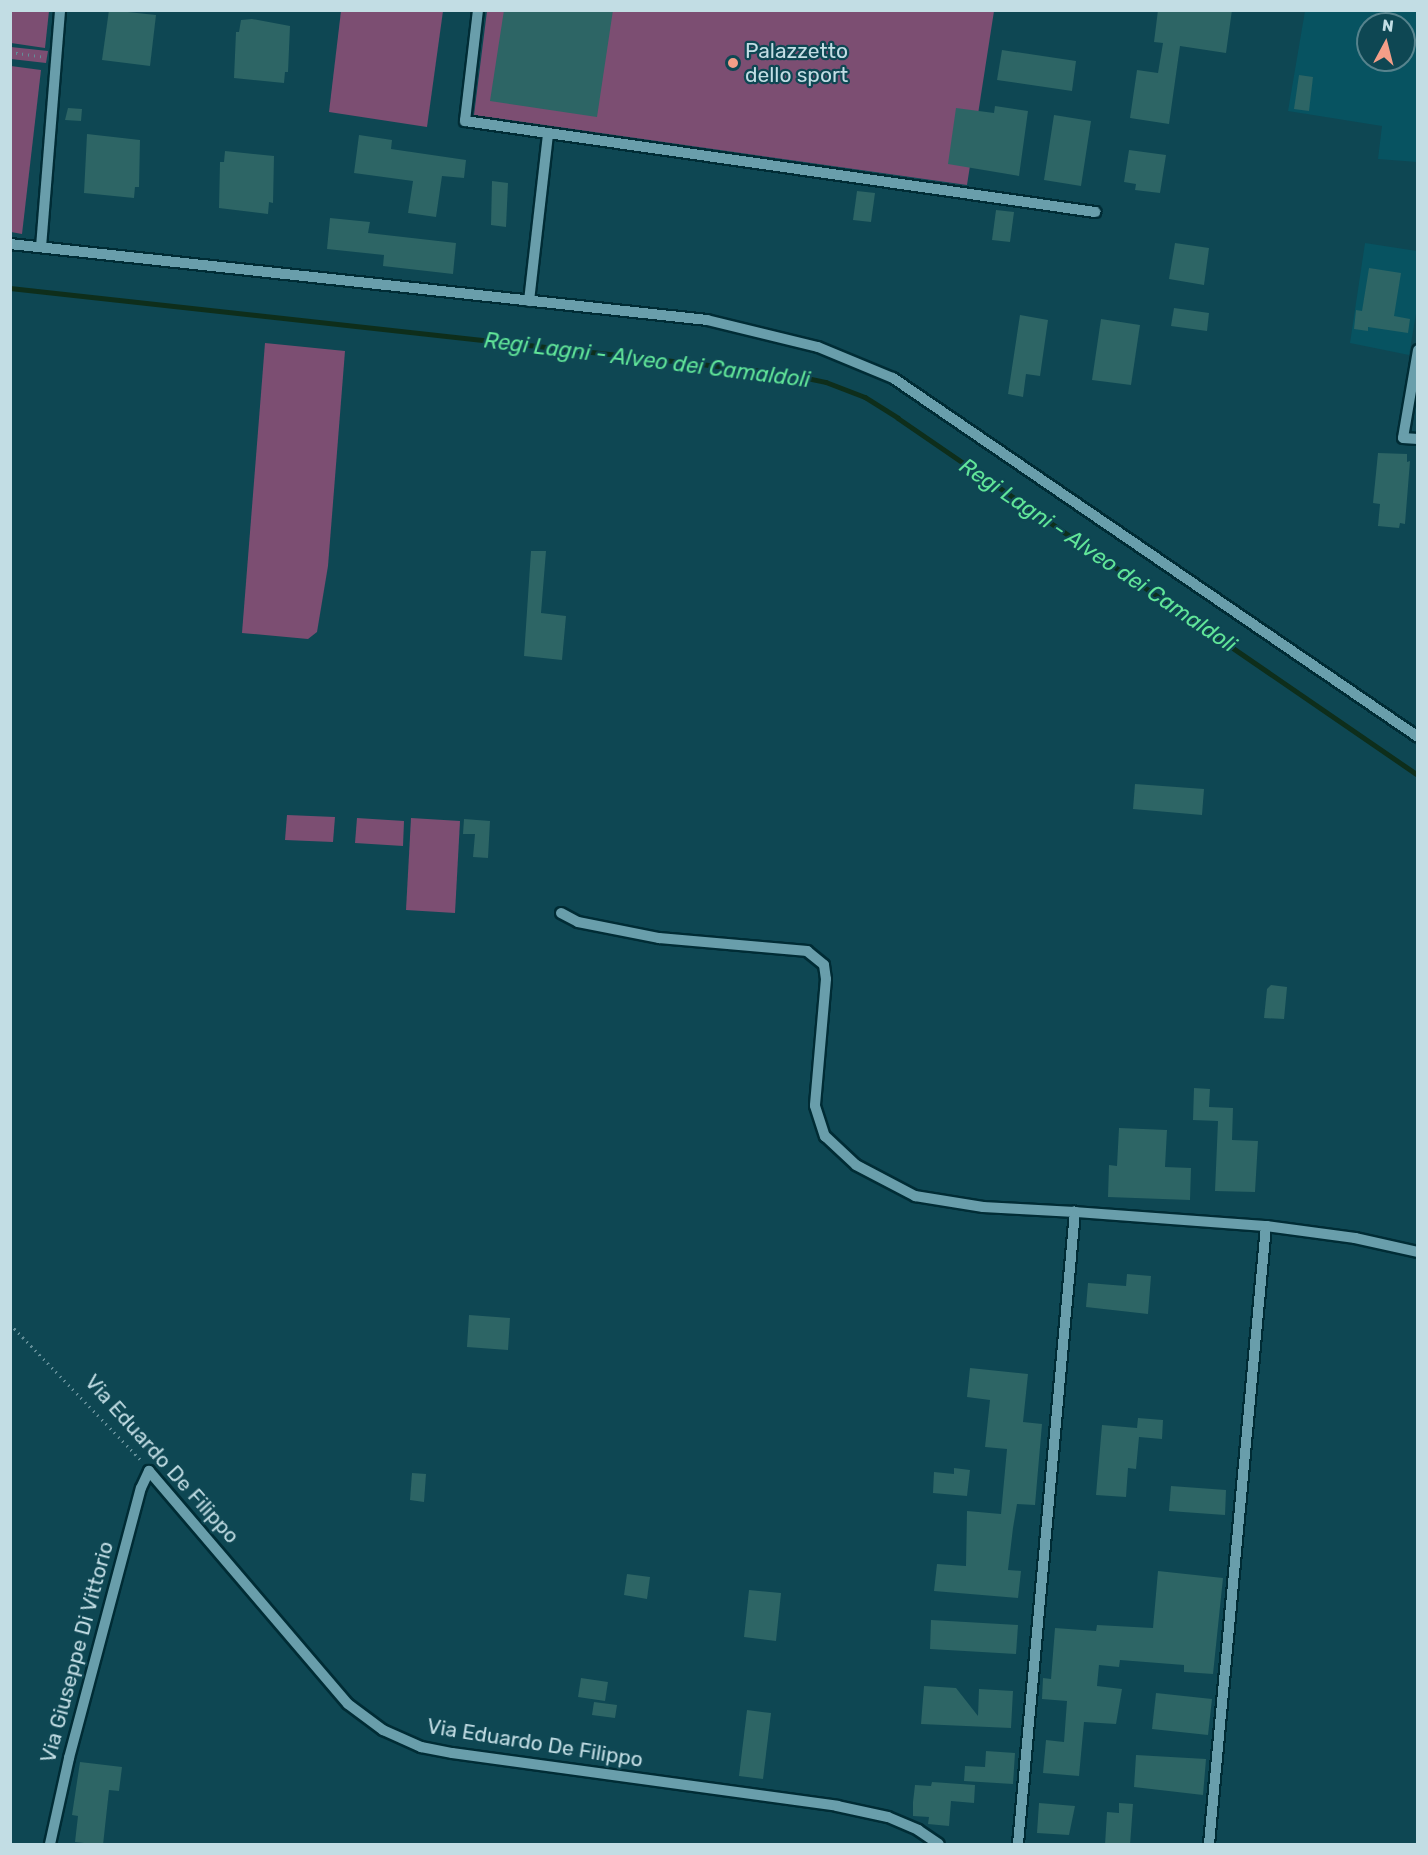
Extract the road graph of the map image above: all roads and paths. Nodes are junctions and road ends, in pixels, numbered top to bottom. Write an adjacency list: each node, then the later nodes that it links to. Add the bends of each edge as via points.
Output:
1 (60, 10): 4 (street)
2 (478, 10): 5 (street, via 465,121)
3 (10, 52): 4 (path)
4 (56, 58): 8 (street)
5 (548, 133): 6 (street); 9 (street)
6 (1095, 212)
7 (10, 244): 8 (street)
8 (41, 248): 9 (street)
9 (529, 301): 12 (street, via 707,320 818,347 893,378)
10 (1418, 350): 11 (street, via 1403,438)
11 (1418, 439)
12 (1418, 737)
13 (561, 914): 14 (street, via 578,922 659,938 807,951 824,965 826,979 815,1106 825,1136 856,1165 915,1196 983,1207)
14 (1075, 1212): 15 (street); 21 (street)
15 (1266, 1226): 16 (street, via 1355,1238); 22 (street)
16 (1418, 1252)
17 (10, 1324): 18 (path, Via Eduardo De Filippo, via 134,1450)
18 (149, 1471): 19 (street, Via Giuseppe Di Vittorio, via 135,1510 69,1758); 20 (street, Via Eduardo De Filippo, via 348,1704 383,1730 420,1747 452,1753 837,1806 888,1817 918,1830)
19 (50, 1845)
20 (939, 1845)
21 (1018, 1845)
22 (1209, 1845)

